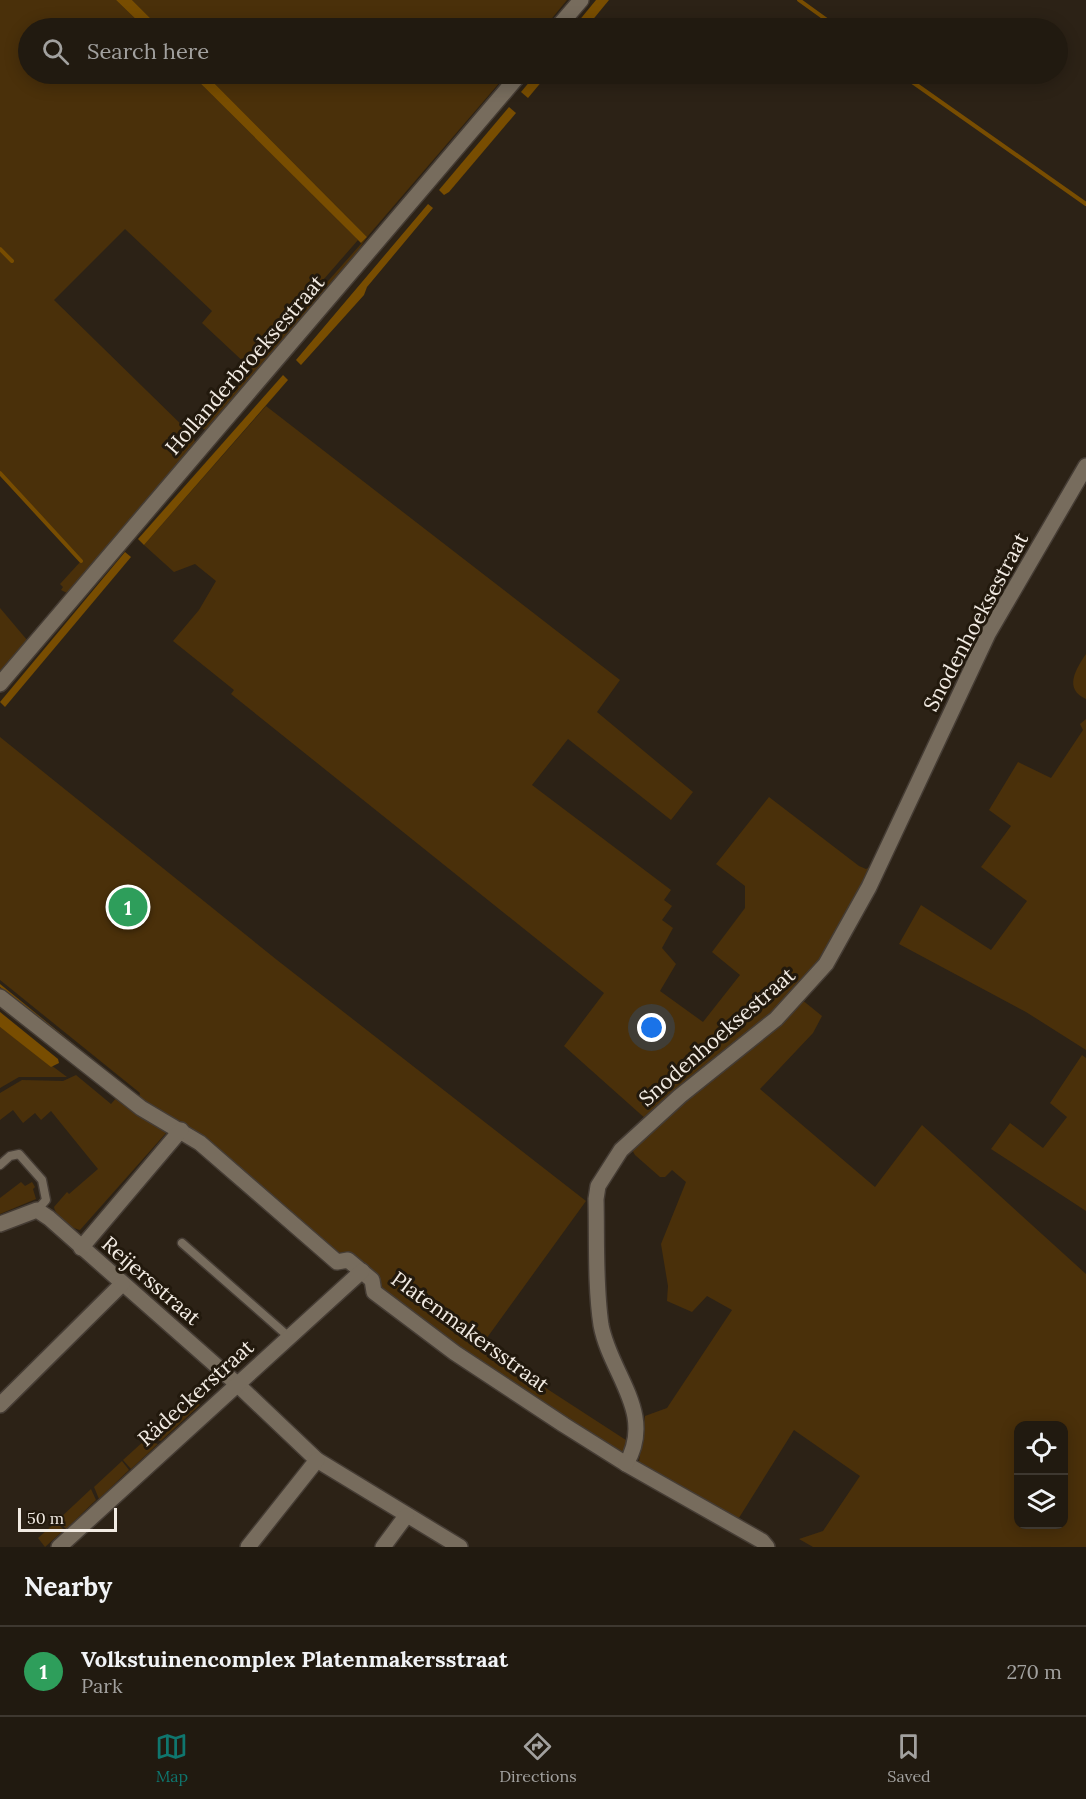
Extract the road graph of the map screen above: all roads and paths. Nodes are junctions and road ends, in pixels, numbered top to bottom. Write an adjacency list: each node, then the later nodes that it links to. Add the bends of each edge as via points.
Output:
1 (581, 0): 2 (street)
2 (566, 18)
3 (511, 84): 5 (street, Hollanderbroeksestraat)
4 (1086, 466): 19 (street, Snodenhoeksestraat, via 988,634 869,887 826,964 776,1019 680,1096 621,1150 598,1186 601,1323 608,1352 638,1428)
5 (0, 684)
6 (0, 997): 7 (street, Platenmakersstraat, via 141,1108)
7 (181, 1130): 12 (street); 13 (street, Platenmakersstraat, via 207,1148 337,1262 348,1260)
8 (0, 1165): 9 (lane, via 19,1154 42,1180 46,1200)
9 (37, 1210): 10 (street); 12 (street, Reijersstraat)
10 (0, 1224)
11 (182, 1243): 15 (lane)
12 (81, 1248): 14 (street, Reijersstraat)
13 (362, 1271): 15 (street, Rädeckerstraat); 19 (street, Platenmakersstraat, via 372,1280 374,1292 455,1353)
14 (122, 1284): 16 (street, Reijersstraat); 17 (street)
15 (289, 1337): 16 (street, Rädeckerstraat)
16 (237, 1384): 18 (street, Reijersstraat); 21 (street, Rädeckerstraat)
17 (0, 1405)
18 (317, 1460): 20 (street, Reijersstraat); 22 (street)
19 (626, 1464): 25 (street, Platenmakersstraat)
20 (406, 1516): 23 (street); 24 (street, Reijersstraat)
21 (59, 1547)
22 (248, 1547)
23 (383, 1547)
24 (460, 1547)
25 (767, 1547)

